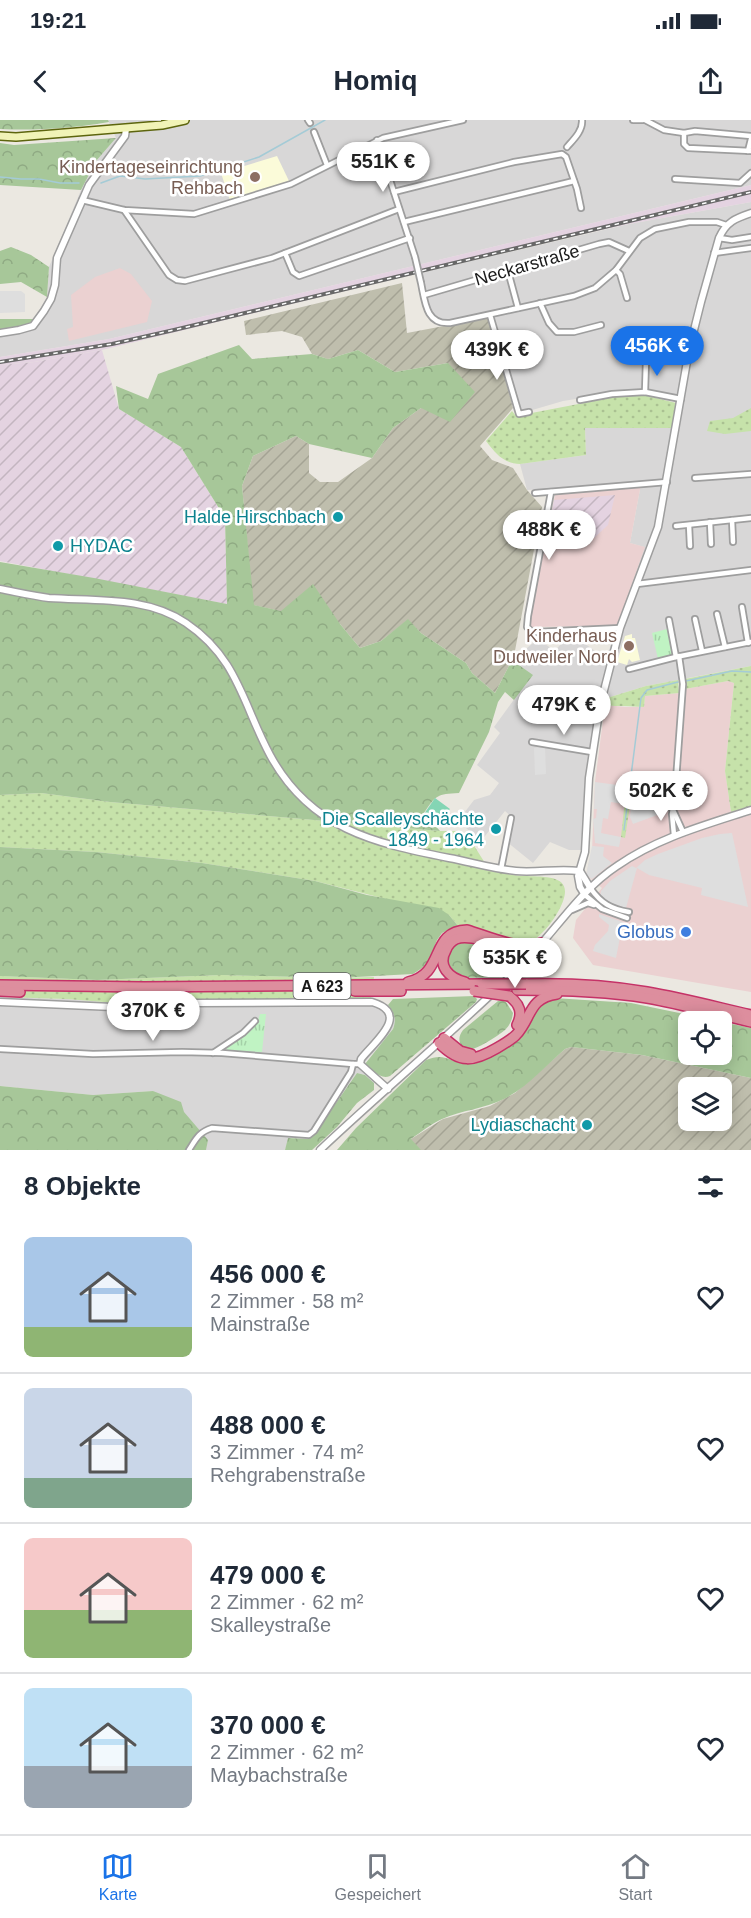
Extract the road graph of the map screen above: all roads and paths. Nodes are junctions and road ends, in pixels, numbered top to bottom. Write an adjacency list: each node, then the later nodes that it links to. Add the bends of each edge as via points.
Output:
1 (185, 120): 6 (main road)
2 (463, 120): 11 (street)
3 (582, 120): 12 (street)
4 (633, 120): 5 (street)
5 (644, 120): 8 (street, via 664,130)
6 (126, 129): 9 (main road); 19 (street)
7 (314, 132): 14 (street)
8 (684, 133): 10 (street); 13 (street, via 688,148)
9 (0, 136)
10 (751, 137): 13 (street)
11 (377, 140): 14 (street); 18 (street)
12 (567, 147)
13 (749, 151)
14 (327, 165): 22 (street, via 279,188 194,214)
15 (751, 173): 16 (street, via 740,183)
16 (675, 179)
17 (574, 181): 18 (street, via 564,154 514,162); 20 (street); 24 (street)
18 (394, 192): 21 (street)
19 (82, 200): 22 (street); 41 (street, via 57,258 55,285 44,311 33,326)
20 (581, 208)
21 (399, 209): 24 (street); 31 (street)
22 (124, 210): 31 (street, via 169,275 177,280)
23 (751, 213): 25 (street)
24 (404, 222): 27 (street)
25 (726, 225): 28 (street); 30 (street, via 689,222 664,226 647,233)
26 (751, 237): 28 (street)
27 (410, 238): 31 (street, via 299,276 293,272); 35 (street, bridge)
28 (719, 238): 32 (street)
29 (751, 248): 32 (street)
30 (629, 251): 33 (street); 34 (street, Neckarstraße, via 609,242)
31 (285, 253)
32 (714, 253): 44 (street, via 694,327)
33 (616, 270): 36 (street, via 621,274); 37 (street, via 595,288)
34 (508, 271): 35 (street, Neckarstraße); 38 (street)
35 (424, 295): 39 (street, via 431,316 439,323)
36 (627, 298)
37 (540, 303): 38 (street); 40 (street, via 557,332)
38 (518, 308): 39 (street)
39 (490, 315): 46 (street, via 519,414)
40 (601, 325)
41 (0, 333)
42 (646, 360): 43 (street)
43 (645, 392): 44 (street); 45 (street)
44 (681, 399): 49 (street)
45 (580, 400)
46 (529, 412)
47 (751, 474): 48 (street)
48 (695, 478)
49 (667, 482): 50 (street); 61 (street, via 658,527)
50 (551, 492): 51 (street); 67 (street, via 527,627 531,632)
51 (535, 493)
52 (751, 518): 53 (street)
53 (732, 520): 54 (street); 57 (street)
54 (710, 522): 55 (street); 58 (street)
55 (689, 525): 56 (street); 59 (street)
56 (676, 526)
57 (734, 542)
58 (711, 544)
59 (690, 546)
60 (751, 570): 61 (street)
61 (637, 584): 67 (street)
62 (0, 589): 80 (street, via 47,597 125,602 177,618 220,654 237,679 270,756 325,817 372,840)
63 (741, 607): 68 (street)
64 (717, 614): 69 (street)
65 (695, 618): 70 (street)
66 (669, 620): 71 (street)
67 (620, 628): 74 (street)
68 (749, 642): 69 (street)
69 (725, 647): 70 (street)
70 (702, 651): 71 (street)
71 (678, 657): 72 (street); 75 (street, via 682,684)
72 (629, 669)
73 (532, 742): 74 (street)
74 (592, 752): 81 (street, via 585,852)
75 (673, 810): 78 (street); 79 (street)
76 (751, 810): 78 (street)
77 (511, 818): 80 (street)
78 (683, 832): 79 (street)
79 (674, 835): 82 (street, via 617,866)
80 (501, 869): 81 (street)
81 (579, 871): 82 (street); 83 (street, via 578,881)
82 (591, 889): 83 (street); 86 (street, via 608,907)
83 (585, 895): 84 (street); 85 (street)
84 (596, 906): 85 (street, via 588,903); 87 (street)
85 (572, 910): 88 (street)
86 (629, 912)
87 (627, 918)
88 (542, 943): 89 (highway); 90 (street)
89 (521, 946): 90 (highway); 92 (highway, A 623, via 460,930 445,939 426,974 412,981)
90 (527, 960): 93 (highway, via 482,940 454,940 443,957 445,970); 100 (street)
91 (0, 985): 92 (highway, A 623)
92 (383, 985): 93 (highway, A 623)
93 (474, 989): 94 (highway, A 623, via 144,994); 95 (highway, A 623, bridge); 97 (highway, A 623, bridge, via 576,984 649,992); 100 (highway, bridge, via 509,996 519,1006 516,1027 481,1052 470,1054)
94 (0, 991)
95 (585, 991): 99 (highway, A 623, via 648,998); 100 (highway, via 544,998 531,1009 516,1036 478,1058 462,1059 448,1052)
96 (0, 1002): 103 (street, via 135,1008 195,1003 372,1002 385,1009 390,1022)
97 (751, 1015)
98 (255, 1021): 102 (street, via 243,1034)
99 (751, 1022)
100 (442, 1041): 104 (street)
101 (0, 1049): 102 (street, via 93,1054)
102 (213, 1053): 103 (street)
103 (357, 1064): 104 (street); 105 (street, via 309,1135 212,1128 198,1134)
104 (388, 1089): 106 (street)
105 (189, 1150)
106 (320, 1150)

